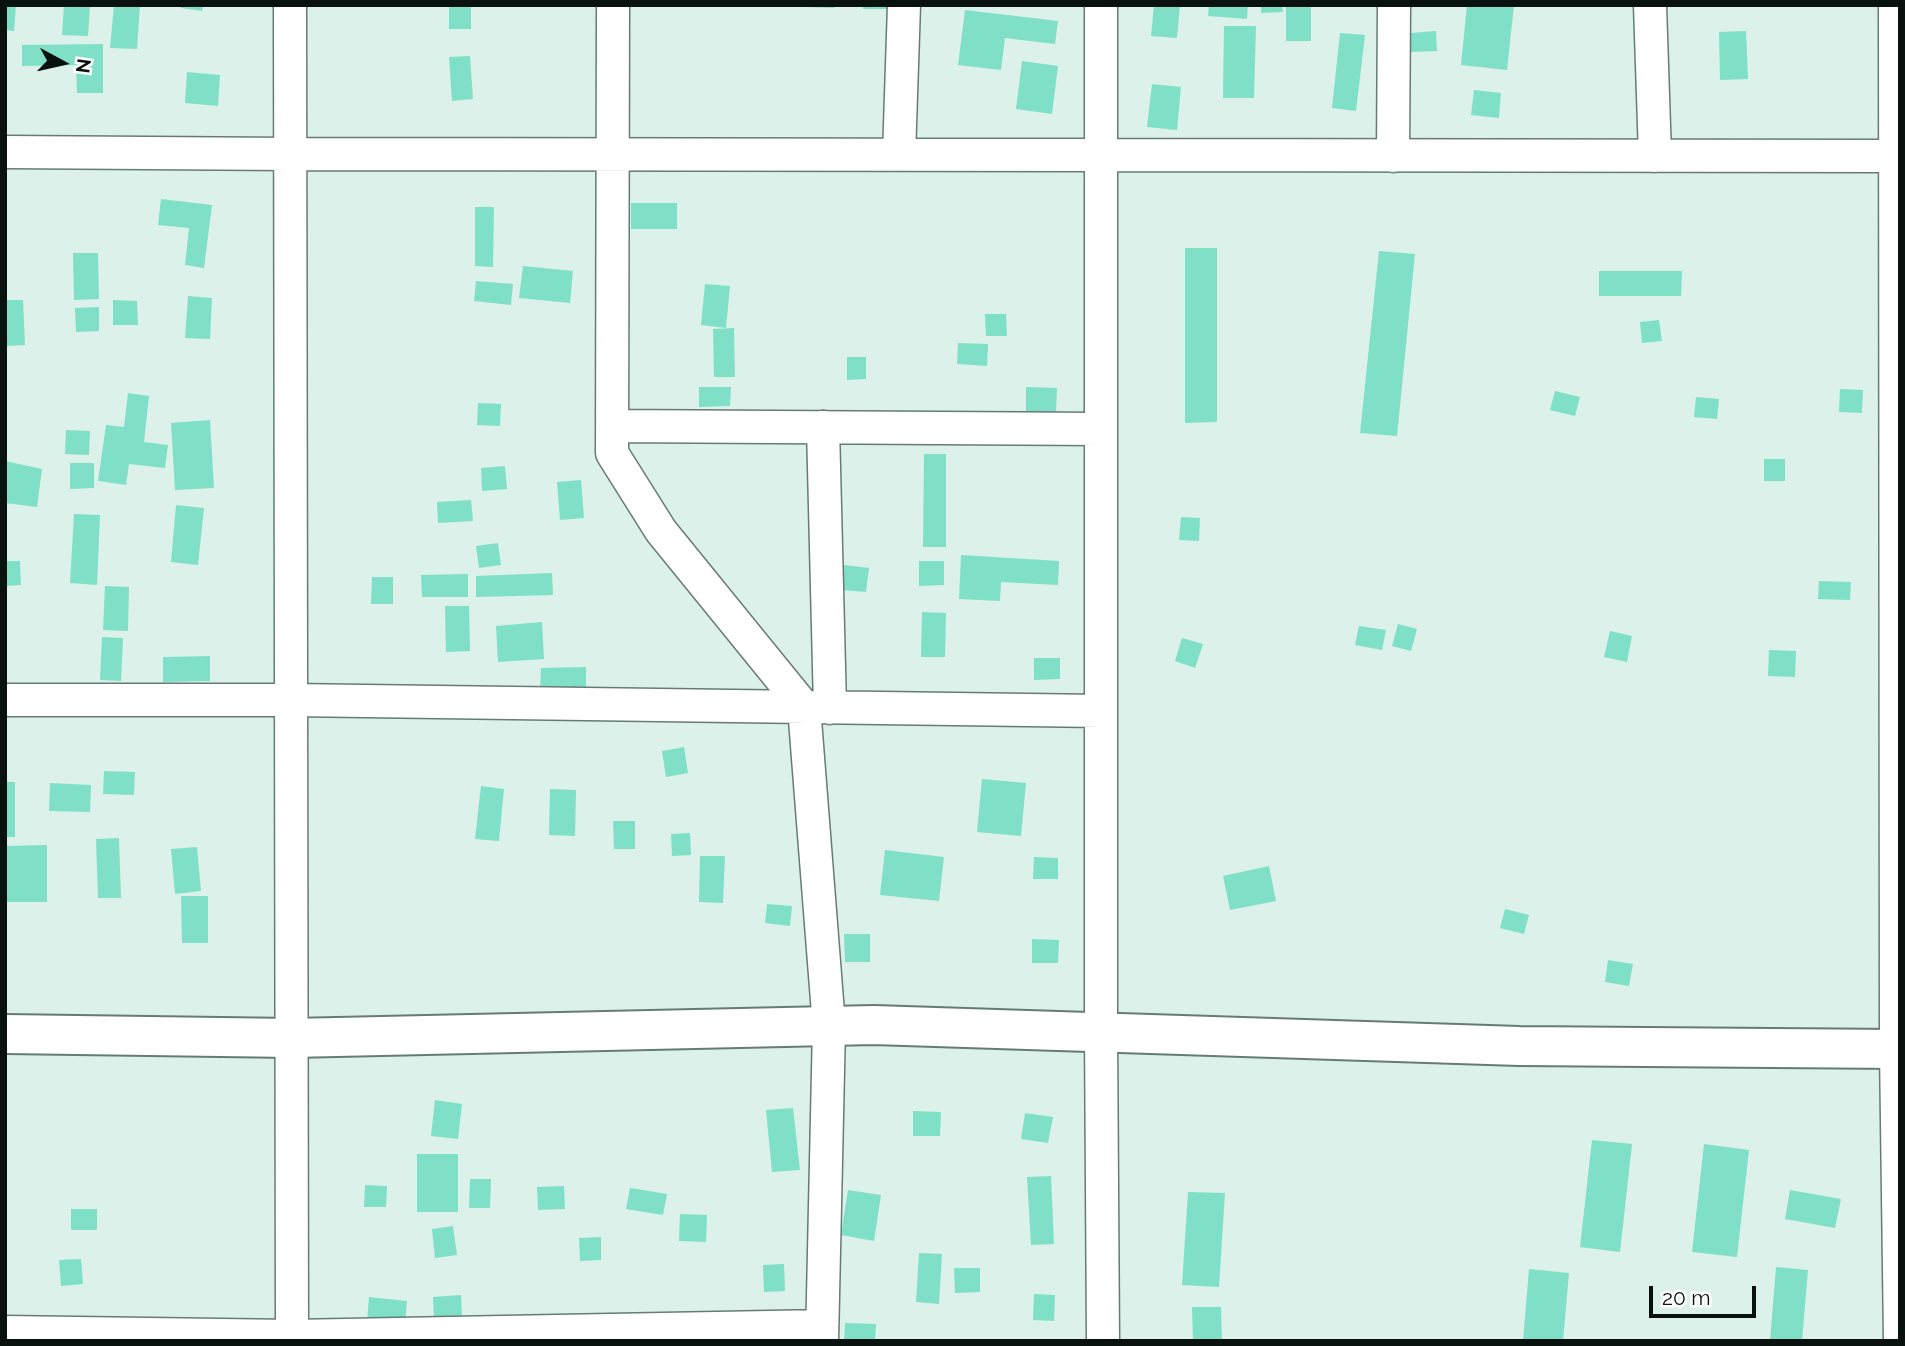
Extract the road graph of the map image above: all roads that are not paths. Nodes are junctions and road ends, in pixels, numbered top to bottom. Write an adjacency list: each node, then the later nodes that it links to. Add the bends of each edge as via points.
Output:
1 (290, 5): 9 (street)
2 (613, 5): 10 (street)
3 (904, 5): 11 (street)
4 (1101, 5): 12 (street)
5 (1394, 5): 13 (street)
6 (1650, 5): 14 (street)
7 (1895, 5): 15 (street)
8 (5, 152): 9 (street)
9 (290, 154): 10 (street); 21 (street)
10 (613, 155): 11 (street); 16 (street)
11 (900, 155): 12 (street)
12 (1101, 155): 13 (street); 18 (street)
13 (1393, 156): 14 (street)
14 (1655, 156): 15 (street)
15 (1897, 156): 19 (street)
16 (612, 426): 17 (street); 22 (street, via 612,453 661,531)
17 (823, 427): 18 (street); 22 (street)
18 (1101, 429): 23 (street)
19 (1897, 437): 28 (street)
20 (5, 699): 21 (street)
21 (291, 700): 22 (street); 27 (street)
22 (817, 707): 23 (street); 24 (street)
23 (1101, 711): 25 (street)
24 (829, 1026): 25 (street); 27 (street); 30 (street)
25 (1101, 1032): 28 (street, via 1519,1046); 33 (street)
26 (5, 1034): 27 (street)
27 (292, 1038): 32 (street)
28 (1898, 1049): 34 (street)
29 (5, 1332): 32 (street)
30 (822, 1334): 31 (street)
31 (609, 1335): 32 (street)
32 (292, 1338)
33 (1104, 1341)
34 (1900, 1341)

